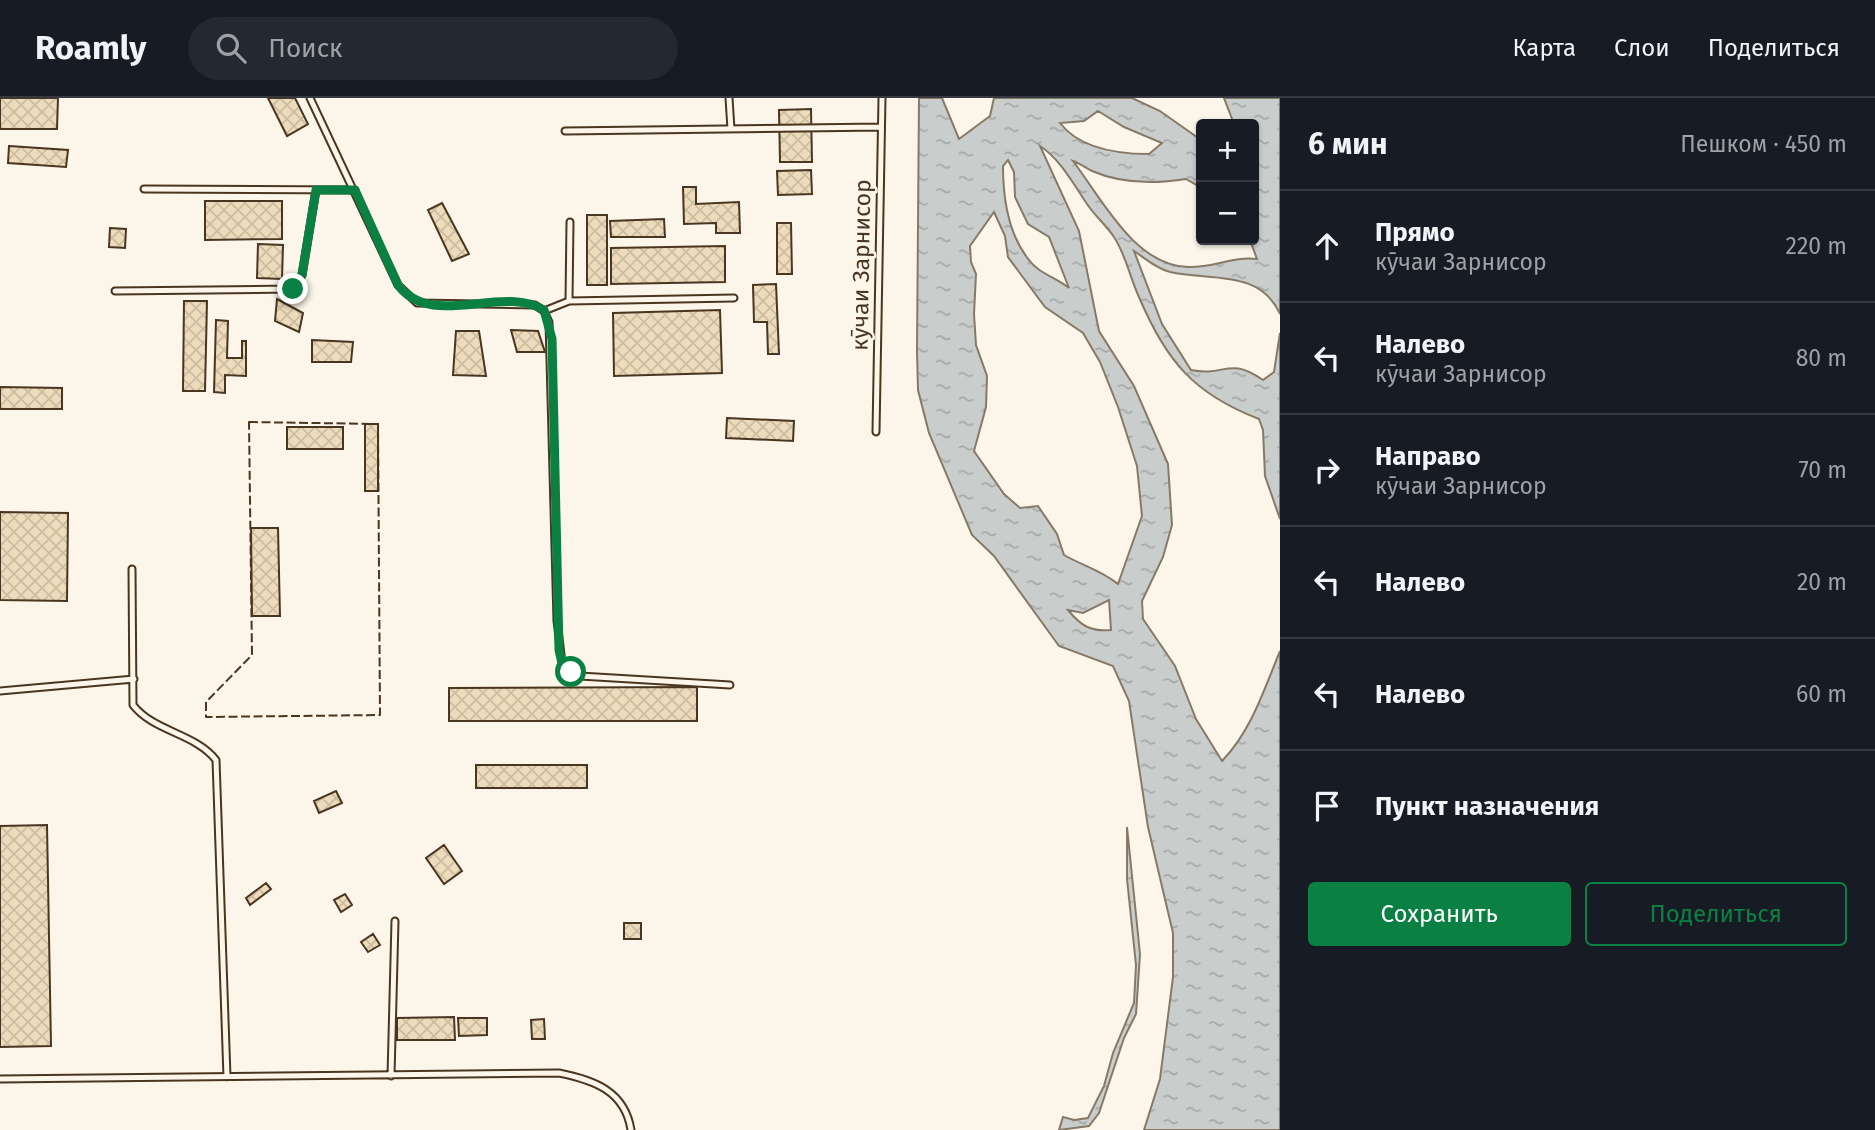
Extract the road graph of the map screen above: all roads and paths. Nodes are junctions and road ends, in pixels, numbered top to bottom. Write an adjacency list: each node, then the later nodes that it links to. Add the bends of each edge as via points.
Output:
1 (310, 98): 9 (lane)
2 (729, 98): 5 (lane)
3 (882, 98): 4 (lane, кӯчаи Зарнисор)
4 (881, 127): 5 (lane); 15 (lane, кӯчаи Зарнисор)
5 (730, 129): 6 (lane)
6 (565, 131)
7 (144, 189): 8 (lane)
8 (316, 190): 9 (lane); 11 (lane, via 302,275 293,289)
9 (355, 190): 14 (lane, via 407,297 428,304 522,303)
10 (570, 222): 13 (lane)
11 (115, 291)
12 (734, 298): 13 (lane)
13 (569, 301): 14 (lane)
14 (544, 310): 18 (lane, via 552,339 557,621 562,663 580,677)
15 (876, 432)
16 (132, 569): 17 (lane)
17 (134, 679): 19 (lane); 22 (lane, via 133,705 141,715 205,747 216,761)
18 (730, 685)
19 (0, 691)
20 (394, 921): 21 (lane)
21 (391, 1076): 22 (lane); 24 (lane, via 516,1072 586,1078 619,1099)
22 (227, 1077): 23 (lane)
23 (0, 1079)
24 (631, 1130)

